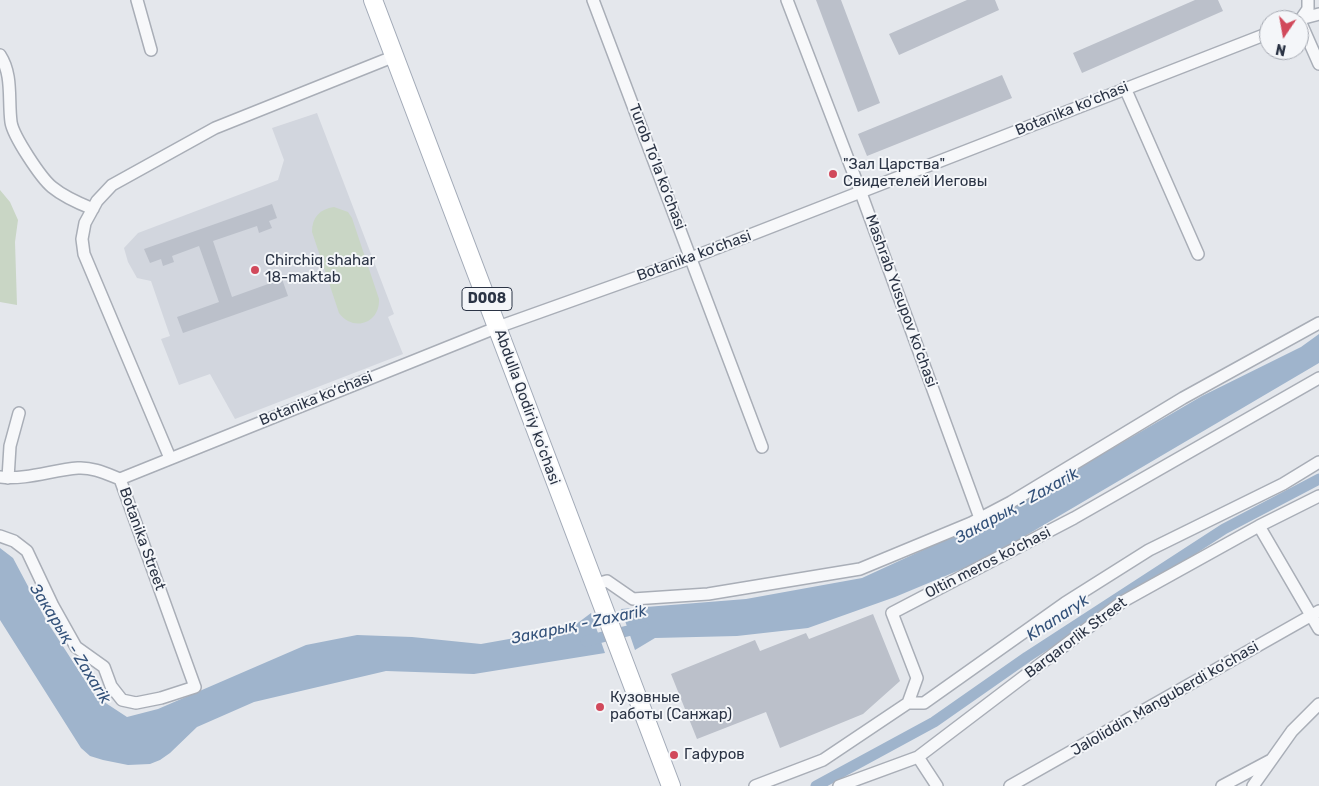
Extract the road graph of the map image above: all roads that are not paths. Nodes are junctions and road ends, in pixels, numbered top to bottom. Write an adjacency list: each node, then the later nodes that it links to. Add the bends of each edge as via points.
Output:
1 (137, 0): 7 (street)
2 (373, 0): 9 (main road, Abdulla Qodiriy ko‘chasi / D008)
3 (594, 0): 15 (street, Turob To‘la ko‘chasi)
4 (787, 0): 12 (street, Mashrab Yusupov ko‘chasi)
5 (1259, 37): 11 (street, Botanika ko‘chasi)
6 (1309, 40): 10 (street)
7 (151, 50)
8 (0, 55): 13 (street, via 7,69 12,123 18,141 50,186 67,198)
9 (395, 56): 13 (street, via 215,128 112,185); 17 (main road, Abdulla Qodiriy ko‘chasi / D008)
10 (1319, 64)
11 (1125, 88): 12 (street, Botanika ko‘chasi); 14 (street)
12 (861, 193): 15 (street, Botanika ko‘chasi); 26 (street, Mashrab Yusupov ko‘chasi)
13 (93, 208): 21 (street, via 84,230 84,254)
14 (1198, 254)
15 (691, 258): 17 (street, Botanika ko‘chasi); 20 (street, Turob To‘la ko‘chasi)
16 (1319, 323): 26 (street, via 1183,398)
17 (498, 327): 21 (street, Botanika ko‘chasi); 29 (main road, Abdulla Qodiriy ko‘chasi / D008)
18 (1319, 378): 32 (street, Oltin meros ko‘chasi, via 1074,518 892,612 917,678)
19 (19, 413): 23 (street)
20 (762, 447)
21 (170, 458): 24 (street, Botanika ko‘chasi)
22 (1319, 462): 32 (street, via 1283,484 1149,550 1065,603 924,703)
23 (4, 477): 24 (street, Botanika Street, via 79,468 100,471)
24 (120, 479): 28 (street, Botanika Street, via 196,687 161,698 136,702 122,700 111,686 104,667 76,647 27,551 14,540)
25 (1319, 496): 27 (street, Barqarorlik Street)
26 (980, 518): 29 (street, via 860,569 708,594 633,599 606,581)
27 (1259, 526): 30 (street); 34 (street, Barqarorlik Street, via 1122,602)
28 (0, 536)
29 (596, 592): 36 (main road, Abdulla Qodiriy ko‘chasi / D008)
30 (1314, 614): 31 (street); 40 (street, Jaloliddin Manguberdi ko‘chasi)
31 (1319, 629)
32 (908, 703): 37 (street, via 822,760)
33 (1319, 704): 35 (street, via 1292,731)
34 (918, 757): 38 (street, Barqarorlik Street); 39 (street)
35 (1273, 759): 41 (street); 42 (street)
36 (671, 786)
37 (755, 786)
38 (839, 786)
39 (938, 786)
40 (1010, 786)
41 (1222, 786)
42 (1253, 786)

